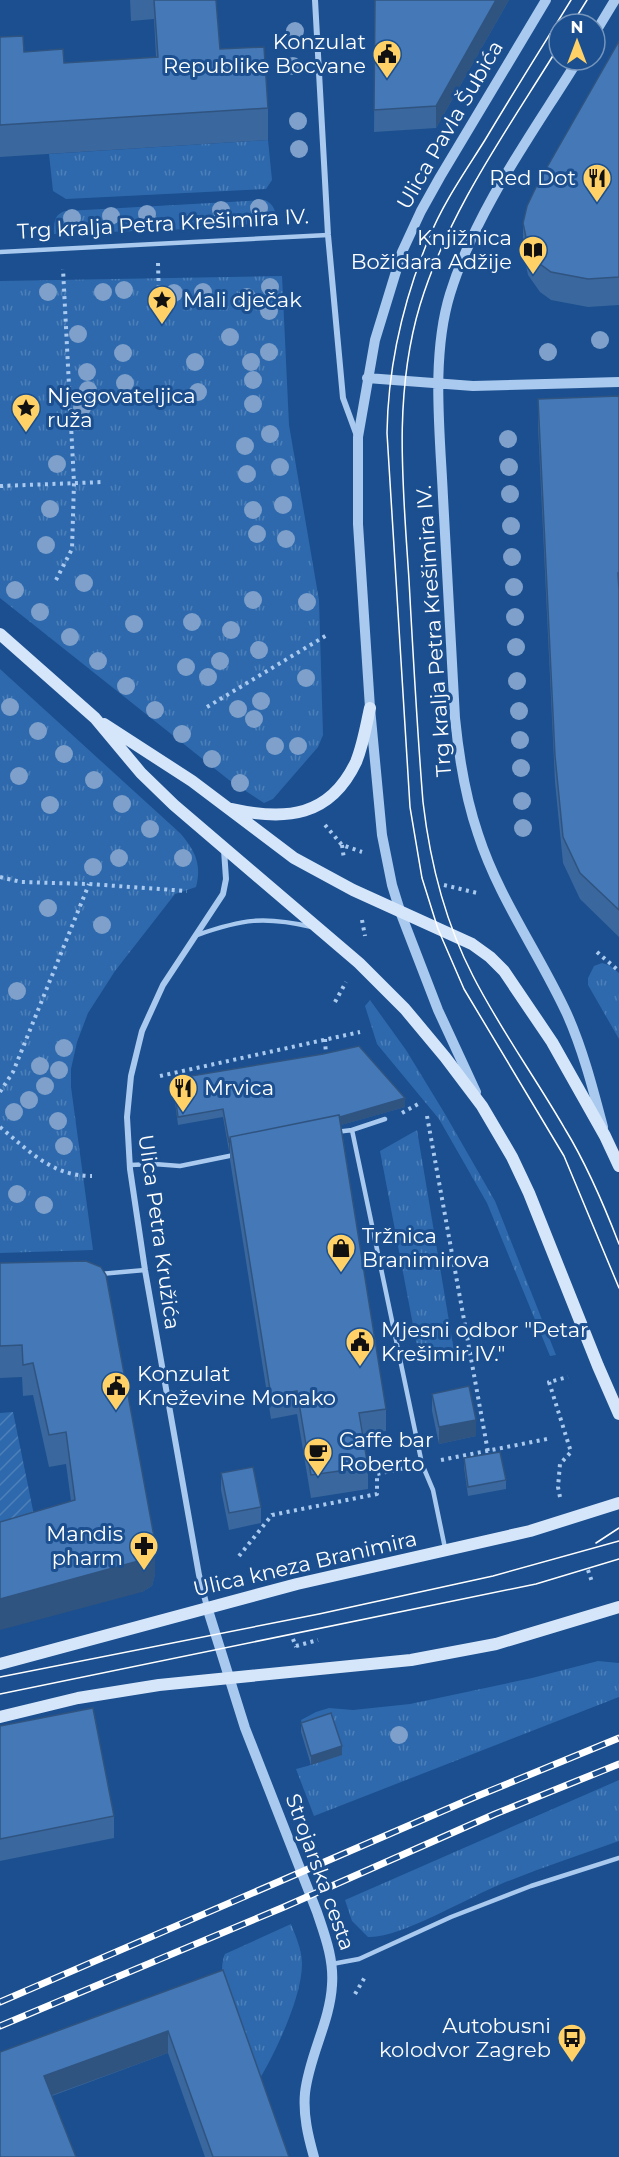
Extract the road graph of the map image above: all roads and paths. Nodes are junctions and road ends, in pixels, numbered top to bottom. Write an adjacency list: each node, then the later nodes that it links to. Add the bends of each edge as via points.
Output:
1 (315, 0): 6 (street)
2 (546, 0): 11 (street, Ulica Pavla Šubića, via 411,231 382,314)
3 (615, 0): 4 (street)
4 (607, 13)
5 (571, 72): 13 (street, via 465,251 450,296)
6 (328, 235): 7 (lane, Trg kralja Petra Krešimira IV.); 14 (street, via 343,398)
7 (0, 252)
8 (158, 263): 10 (path)
9 (63, 269): 16 (path)
10 (159, 300)
11 (367, 378): 13 (street); 14 (street, Trg kralja Petra Krešimira IV.)
12 (619, 382): 13 (street, via 473,386)
13 (439, 383): 55 (street, Trg kralja Petra Krešimira IV., via 455,718 461,770 478,835 502,894 575,1036)
14 (358, 437): 22 (street, Trg kralja Petra Krešimira IV., via 358,524)
15 (103, 482): 16 (path)
16 (74, 483): 17 (path); 18 (path, via 72,549)
17 (0, 486)
18 (56, 580)
19 (0, 634): 23 (main road, Trg kralja Petra Krešimira IV.)
20 (327, 635): 21 (path)
21 (207, 707)
22 (370, 708): 24 (main road, via 356,761 344,782 314,809 277,816); 36 (street, Trg kralja Petra Krešimira IV., via 382,835)
23 (95, 718): 24 (main road, Trg kralja Petra Krešimira IV.); 27 (main road, Trg kralja Petra Krešimira IV., via 141,773)
24 (228, 808): 36 (main road, Trg kralja Petra Krešimira IV., via 294,858)
25 (322, 821): 26 (path)
26 (342, 845): 28 (path); 29 (path)
27 (224, 846): 37 (main road, Trg kralja Petra Krešimira IV.); 38 (street, Ulica Petra Kružića, via 227,864 223,894)
28 (362, 852)
29 (345, 865)
30 (0, 878): 31 (path)
31 (89, 884): 33 (path); 48 (path, via 13,1072)
32 (444, 885): 34 (path)
33 (188, 891)
34 (484, 894)
35 (360, 914): 39 (path)
36 (400, 914): 49 (street, Trg kralja Petra Krešimira IV.); 55 (main road, Trg kralja Petra Krešimira IV., via 472,944 504,971 552,1042)
37 (320, 928): 38 (lane, via 253,920); 49 (main road, Trg kralja Petra Krešimira IV., via 405,1009)
38 (194, 936): 57 (street, Ulica Petra Kružića, via 163,985 142,1031 126,1117)
39 (366, 942)
40 (597, 952): 41 (path)
41 (619, 971)
42 (348, 979): 43 (path)
43 (335, 1002)
44 (360, 1032): 45 (path)
45 (324, 1039): 46 (path); 47 (path)
46 (326, 1060)
47 (160, 1076)
48 (0, 1092)
49 (482, 1106): 63 (main road, Trg kralja Petra Krešimira IV., via 529,1193)
50 (427, 1116): 65 (path)
51 (385, 1119): 53 (lane)
52 (0, 1127): 59 (path, via 47,1165 76,1176)
53 (351, 1130): 54 (lane); 66 (lane)
54 (326, 1135)
55 (605, 1136): 58 (main road, Trg kralja Petra Krešimira IV.)
56 (236, 1154): 57 (lane, via 180,1166)
57 (130, 1165): 60 (street, Ulica Petra Kružića)
58 (619, 1166)
59 (92, 1176)
60 (145, 1269): 61 (lane); 73 (street, Ulica Petra Kružića)
61 (93, 1275)
62 (568, 1377): 67 (path, via 549,1382 571,1452 560,1464)
63 (619, 1414)
64 (547, 1439): 65 (path)
65 (488, 1452): 66 (path)
66 (422, 1464): 69 (lane, via 433,1490); 70 (path, via 377,1474 377,1494 272,1515)
67 (560, 1498)
68 (619, 1503): 69 (main road, Ulica kneza Branimira, via 530,1531)
69 (446, 1551): 73 (main road, Ulica kneza Branimira)
70 (239, 1556)
71 (588, 1570): 72 (path)
72 (592, 1582)
73 (207, 1607): 77 (main road, Ulica kneza Branimira); 78 (street, Strojarska cesta)
74 (619, 1607): 78 (main road, via 496,1644 411,1660)
75 (318, 1640): 76 (path)
76 (296, 1646)
77 (0, 1664)
78 (228, 1677): 79 (main road, via 78,1698); 81 (street, Strojarska cesta, via 328,1942)
79 (0, 1717)
80 (619, 1858): 81 (lane, via 451,1917 359,1959)
81 (332, 1964): 84 (street, Strojarska cesta, via 328,2010 305,2093 306,2127)
82 (368, 1974): 83 (path)
83 (353, 1997)
84 (314, 2157)

